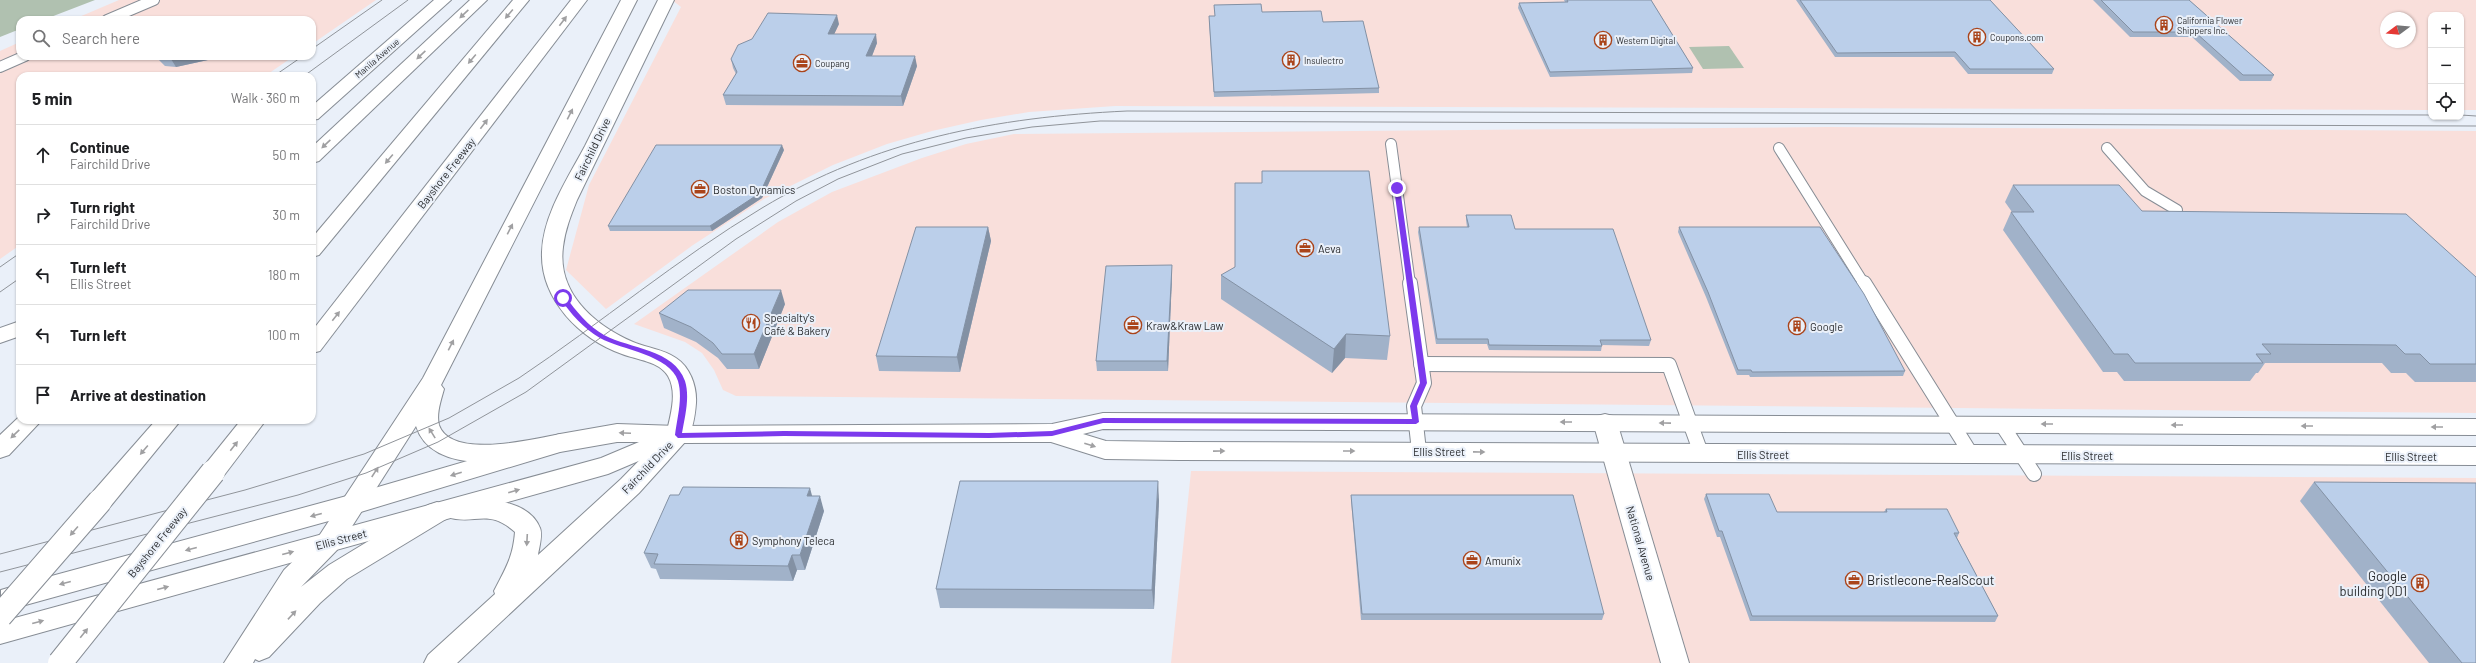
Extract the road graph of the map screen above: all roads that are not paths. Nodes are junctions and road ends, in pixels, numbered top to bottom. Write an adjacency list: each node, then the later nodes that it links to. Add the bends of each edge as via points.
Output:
1 (154, 0): 8 (lane)
2 (443, 0): 11 (main road, Manila Avenue)
3 (480, 0): 15 (main road, one-way to 15)
4 (521, 0): 17 (main road, one-way to 17)
5 (579, 0): 20 (main road, Bayshore Freeway, one-way to 5)
6 (629, 0): 22 (main road, one-way to 6)
7 (666, 0): 33 (main road, Fairchild Drive, via 567,200 557,227 552,253 554,276 563,298 576,315 602,336 662,360 674,368 681,380 684,395)
8 (117, 16)
9 (16, 60): 10 (lane)
10 (0, 67)
11 (316, 111)
12 (1392, 144): 21 (lane)
13 (1779, 148): 29 (lane)
14 (2107, 148): 16 (lane, via 2145,191)
15 (316, 153)
16 (2177, 210)
17 (316, 246)
18 (16, 330): 19 (main road)
19 (0, 336)
20 (316, 341)
21 (1421, 364): 23 (lane, via 1424,383 1414,406); 25 (lane, via 1669,365)
22 (433, 380): 34 (main road, one-way to 22, via 484,454 460,453 438,442 428,428 427,416); 42 (main road, one-way to 22)
23 (1416, 422): 24 (main road, Ellis Street, one-way to 23); 32 (main road, Ellis Street, via 1103,421); 36 (lane)
24 (1605, 422): 25 (main road, Ellis Street, one-way to 24); 37 (main road, National Avenue)
25 (1690, 423): 29 (main road, Ellis Street); 38 (lane)
26 (26, 424): 35 (main road, one-way to 35)
27 (166, 424): 46 (main road, one-way to 46, bridge)
28 (251, 424): 49 (main road, Bayshore Freeway, one-way to 28, bridge)
29 (1952, 424): 30 (main road, Ellis Street); 39 (lane)
30 (2002, 425): 31 (main road, Ellis Street, one-way to 30); 41 (lane)
31 (2476, 427)
32 (1052, 433): 33 (main road, Ellis Street); 36 (main road, Ellis Street, one-way to 36, via 1105,450)
33 (678, 435): 34 (main road, Ellis Street, one-way to 34, via 617,433); 43 (main road, Ellis Street, one-way to 33, via 608,465); 47 (main road, Fairchild Drive, via 630,486)
34 (560, 443): 42 (main road, Ellis Street, one-way to 42)
35 (0, 449)
36 (1419, 451): 37 (main road, Ellis Street, one-way to 37)
37 (1614, 453): 38 (main road, Ellis Street); 53 (main road, National Avenue)
38 (1701, 453): 39 (main road, Ellis Street)
39 (1971, 454): 41 (main road, Ellis Street)
40 (2476, 456): 41 (main road, Ellis Street)
41 (2028, 465)
42 (354, 504): 44 (main road); 45 (main road, Ellis Street, one-way to 45)
43 (437, 512): 44 (main road, Ellis Street); 47 (main road, one-way to 47, via 475,507 498,509 514,516 528,529 523,565 512,585); 51 (main road, one-way to 43, via 310,595 338,572)
44 (328, 543): 48 (main road, Ellis Street, one-way to 44); 50 (main road, via 293,578)
45 (0, 600)
46 (0, 616)
47 (476, 629): 52 (main road, Fairchild Drive)
48 (0, 633)
49 (60, 663)
50 (238, 663)
51 (245, 663)
52 (438, 663)
53 (1675, 663)

